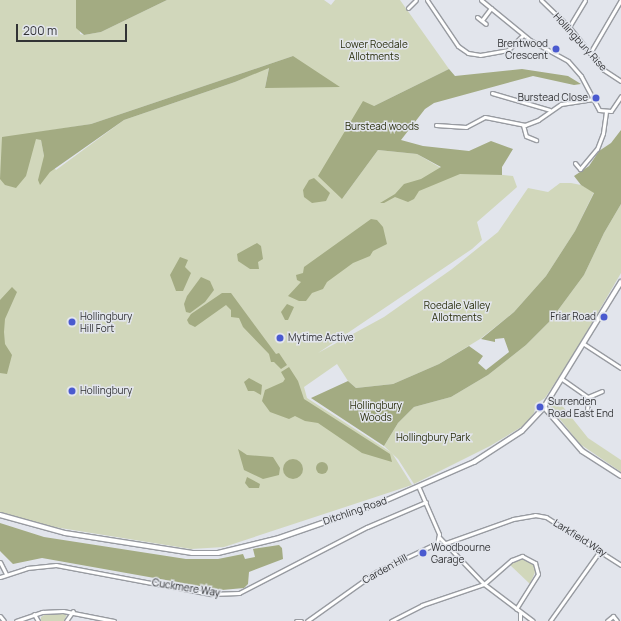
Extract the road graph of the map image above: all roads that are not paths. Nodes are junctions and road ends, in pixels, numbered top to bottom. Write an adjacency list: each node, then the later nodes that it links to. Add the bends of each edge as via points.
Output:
1 (416, 0): 7 (street)
2 (427, 0): 13 (street, via 458,46 468,54 506,51 515,46)
3 (481, 0): 8 (street)
4 (541, 0): 12 (street, Hollingbury Rise)
5 (585, 0): 12 (street)
6 (621, 0): 14 (street)
7 (408, 8)
8 (491, 8): 10 (street); 13 (street)
9 (477, 17): 10 (street)
10 (482, 20): 11 (street)
11 (486, 24)
12 (569, 27): 14 (street, Hollingbury Rise)
13 (523, 35): 18 (street, via 568,61 581,76)
14 (590, 52): 15 (street, Hollingbury Rise, via 604,70)
15 (621, 81)
16 (492, 93): 20 (street)
17 (621, 96): 19 (street)
18 (592, 100): 20 (street, via 566,103); 21 (street, via 598,108)
19 (619, 103): 21 (street, via 613,110)
20 (550, 110): 23 (street, via 538,120)
21 (606, 112): 25 (street, via 603,133 597,149 580,169)
22 (436, 125): 23 (street, via 466,127 485,117)
23 (523, 125): 24 (street, via 526,136)
24 (536, 140)
25 (575, 163)
26 (620, 285): 27 (street, Ditchling Road)
27 (584, 344): 28 (street); 29 (street, Ditchling Road)
28 (621, 368)
29 (562, 379): 31 (street); 32 (street, Ditchling Road)
30 (602, 391): 31 (street)
31 (588, 397): 33 (street)
32 (544, 407): 34 (street, via 582,451); 35 (street, Ditchling Road, via 522,431 507,442 474,462)
33 (588, 412)
34 (621, 476)
35 (419, 488): 36 (street); 37 (street, Ditchling Road, via 279,538 218,553 192,553 65,533)
36 (426, 502): 38 (street); 43 (street, Cuckmere Way, via 367,526 240,593 210,594 56,565 38,566)
37 (0, 515)
38 (439, 537): 39 (street); 58 (street, Carden Hill, via 435,544 400,559 368,577)
39 (446, 543): 40 (street, Larkfield Way, via 513,519 535,515 546,517); 45 (street)
40 (600, 551): 42 (street, Larkfield Way); 62 (street)
41 (0, 562): 43 (street)
42 (621, 565)
43 (6, 574): 44 (street, Cuckmere Way)
44 (0, 577)
45 (484, 584): 46 (street); 46 (street, via 517,557 532,560 538,568 538,574); 59 (street, via 422,605)
46 (516, 609): 48 (street)
47 (73, 611): 49 (street); 54 (street); 55 (street)
48 (520, 613): 60 (street); 61 (street)
49 (34, 614): 52 (street); 53 (street)
50 (0, 616): 51 (street)
51 (4, 621)
52 (16, 621)
53 (38, 621)
54 (66, 621)
55 (114, 621)
56 (296, 621): 57 (street)
57 (301, 621)
58 (307, 621)
59 (391, 621)
60 (520, 621)
61 (533, 621)
62 (550, 621)
63 (608, 621): 64 (street, via 612,616)
64 (617, 621)

